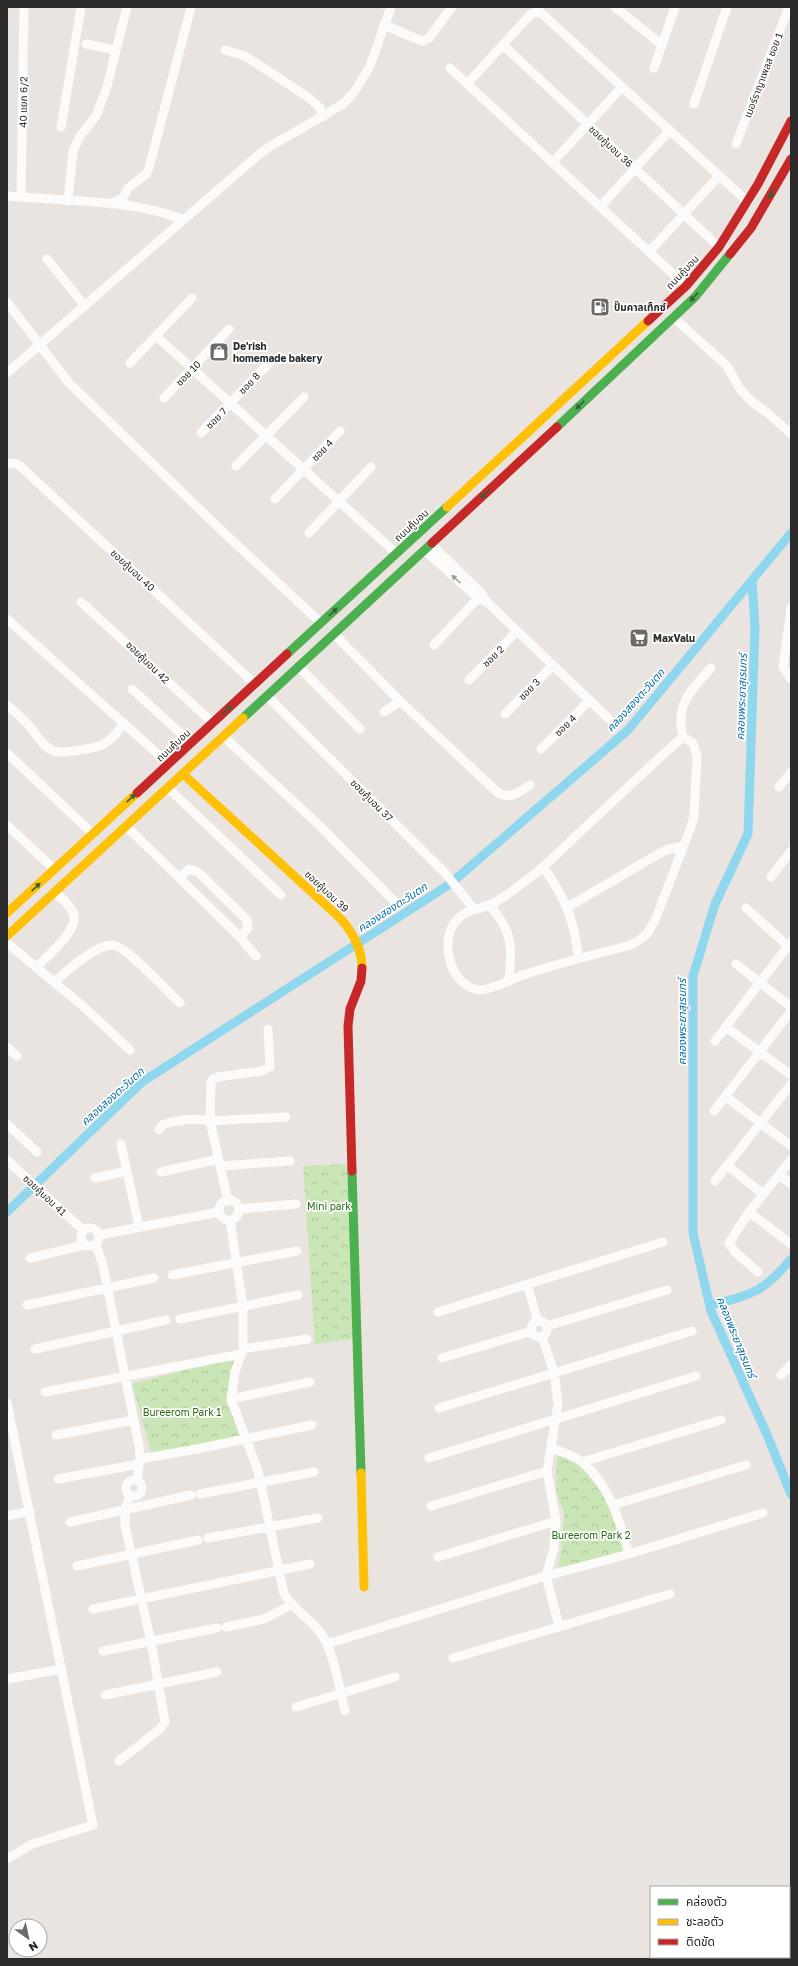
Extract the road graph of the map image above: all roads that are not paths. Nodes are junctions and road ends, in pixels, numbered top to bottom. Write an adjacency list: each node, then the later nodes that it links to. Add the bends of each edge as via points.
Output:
1 (24, 7): 33 (street, 40 แยก 6/2)
2 (81, 7): 25 (street)
3 (127, 7): 15 (street)
4 (191, 7): 36 (street, via 149,168 146,174 128,188 123,198)
5 (392, 7): 11 (street)
6 (452, 7): 11 (street, via 430,38 422,41)
7 (615, 7): 14 (street)
8 (675, 7): 14 (street)
9 (727, 7): 21 (street)
10 (789, 7): 27 (street, เมอร์ราญาเพลส ซอย 1)
11 (384, 25): 22 (street, via 370,66 355,91)
12 (86, 44): 15 (street)
13 (503, 45): 19 (street); 20 (street, via 531,14 539,11); 24 (street, ซอยคู้บอน 36)
14 (662, 45): 18 (street)
15 (116, 50): 34 (street, via 106,90 96,116 80,136 73,151)
16 (225, 50): 22 (street, via 245,56 308,97 320,108)
17 (450, 68): 19 (street)
18 (654, 68)
19 (467, 84): 29 (street)
20 (622, 87): 24 (street); 26 (street)
21 (694, 104)
22 (323, 117): 39 (street, via 264,150)
23 (791, 122): 35 (main road, ถนนคู้บอน)
24 (588, 125): 29 (street); 30 (street, ซอยคู้บอน 36)
25 (61, 127)
26 (670, 130): 30 (street); 31 (street)
27 (736, 144)
28 (791, 159): 47 (main road, one-way to 47, via 751,228 695,297)
29 (552, 163): 37 (street)
30 (635, 169): 37 (street); 38 (street, ซอยคู้บอน 36)
31 (719, 176): 35 (street); 38 (street)
32 (7, 196): 33 (street)
33 (21, 197): 34 (street)
34 (68, 201): 36 (street)
35 (748, 202): 40 (main road, ถนนคู้บอน)
36 (110, 204): 39 (street, via 162,212)
37 (600, 207): 41 (street)
38 (684, 214): 40 (street, ซอยคู้บอน 36); 41 (street)
39 (183, 220): 46 (street)
40 (720, 247): 43 (main road, ถนนคู้บอน)
41 (649, 252): 43 (street)
42 (47, 259): 46 (street)
43 (686, 286): 55 (main road, ถนนคู้บอน)
44 (192, 298): 49 (street)
45 (7, 302): 50 (street)
46 (85, 306): 50 (street)
47 (673, 317): 56 (main road); 62 (street, via 728,366 740,389 751,400)
48 (229, 329): 53 (street, ซอย 10)
49 (156, 336): 51 (street); 53 (street)
50 (38, 345): 54 (street); 78 (street, via 69,383)
51 (130, 363)
52 (269, 363): 59 (street, ซอย 8)
53 (192, 369): 58 (street, ซอย 10); 59 (street)
54 (7, 373)
55 (588, 378): 56 (main road); 73 (main road, ถนนคู้บอน)
56 (598, 388): 71 (main road, one-way to 71)
57 (304, 397): 63 (street)
58 (164, 398)
59 (230, 403): 61 (street, ซอย 7); 63 (street)
60 (340, 431): 67 (street, ซอย 4)
61 (201, 432)
62 (791, 434)
63 (266, 436): 65 (street); 67 (street)
64 (7, 464): 87 (street, ซอยคู้บอน 40, via 14,463 20,466)
65 (236, 466)
66 (371, 467): 69 (street)
67 (303, 469): 68 (street); 69 (street)
68 (275, 499)
69 (339, 502): 70 (street); 73 (street)
70 (309, 533)
71 (431, 544): 72 (main road); 74 (street)
72 (424, 550): 74 (street, one-way to 72); 80 (main road)
73 (396, 553): 78 (main road, ถนนคู้บอน, one-way to 73)
74 (482, 598): 79 (street); 81 (street)
75 (81, 602): 97 (street, ซอยคู้บอน 42)
76 (791, 608): 85 (street, via 783,667)
77 (7, 618): 96 (street)
78 (321, 623): 87 (main road, ถนนคู้บอน)
79 (518, 631): 82 (street); 86 (street, ซอย 2)
80 (334, 634): 83 (main road); 91 (street)
81 (434, 645)
82 (553, 665): 90 (street); 94 (street, ซอย 3)
83 (298, 667): 89 (main road); 98 (street)
84 (711, 668): 100 (street, via 699,680 684,703 680,722)
85 (791, 679)
86 (469, 680)
87 (255, 684): 97 (main road, ถนนคู้บอน, one-way to 87)
88 (132, 689): 101 (street)
89 (267, 696): 99 (main road); 124 (street, ซอยคู้บอน 37, via 446,874)
90 (590, 700): 95 (street); 102 (street, ซอย 4)
91 (400, 701): 93 (street); 107 (street, via 502,796 513,795)
92 (7, 705): 96 (street, via 32,729 41,742 58,753 90,750 101,746 116,735)
93 (384, 712)
94 (505, 714)
95 (609, 719)
96 (124, 723): 104 (street)
97 (213, 723): 101 (main road, ถนนคู้บอน)
98 (360, 729)
99 (223, 736): 106 (main road); 121 (street)
100 (683, 737): 113 (street, via 693,743 697,756 694,815); 115 (street)
101 (191, 743): 104 (main road, ถนนคู้บอน)
102 (541, 749)
103 (7, 753): 112 (street)
104 (169, 764): 112 (main road, ถนนคู้บอน, one-way to 104)
105 (791, 772): 108 (street)
106 (183, 774): 109 (main road); 254 (main road, ซอยคู้บอน 39, via 341,919 353,933 361,954 361,981 349,1013 349,1066)
107 (530, 785)
108 (779, 787)
109 (168, 788): 111 (main road); 120 (street)
110 (7, 825): 116 (street)
111 (126, 826): 118 (street); 119 (main road)
112 (93, 834): 116 (main road, ถนนคู้บอน)
113 (683, 846): 123 (street, via 666,850); 132 (street, via 661,906 647,934 631,945)
114 (791, 851): 117 (street)
115 (543, 867): 122 (street); 123 (street)
116 (54, 869): 126 (main road, ถนนคู้บอน, one-way to 116)
117 (771, 877)
118 (179, 878): 128 (street); 128 (street, via 192,868 198,872 247,920 248,928)
119 (55, 892): 127 (main road); 134 (street, via 72,911 74,922 68,934)
120 (281, 895)
121 (396, 902)
122 (490, 905): 124 (street); 135 (street, via 505,924 509,934)
123 (568, 907): 132 (street)
124 (473, 908): 135 (street, via 455,922 451,929 448,947 451,965 470,987 480,990)
125 (746, 908): 130 (street)
126 (7, 913)
127 (7, 936)
128 (240, 937): 131 (street)
129 (7, 943): 134 (street)
130 (790, 944): 137 (street)
131 (256, 956)
132 (578, 959): 135 (street)
133 (736, 964): 137 (street)
134 (36, 968): 136 (street)
135 (509, 980)
136 (54, 982): 138 (street, via 89,954 113,945 125,951); 145 (street)
137 (760, 983): 139 (street); 141 (street)
138 (180, 1003)
139 (791, 1007)
140 (791, 1012): 146 (street)
141 (726, 1027): 143 (street); 146 (street)
142 (268, 1029): 153 (street, via 270,1067 262,1071 218,1076 213,1079)
143 (715, 1041)
144 (7, 1047): 147 (street)
145 (130, 1050)
146 (759, 1052): 148 (street); 150 (street)
147 (17, 1056)
148 (791, 1076)
149 (791, 1084): 154 (street)
150 (725, 1096): 151 (street); 154 (street)
151 (714, 1111)
152 (286, 1117): 153 (street)
153 (210, 1121): 156 (street, via 198,1118 173,1121 162,1125); 163 (street)
154 (761, 1123): 158 (street); 164 (street)
155 (7, 1124): 159 (street)
156 (159, 1130)
157 (121, 1144): 165 (street)
158 (791, 1146)
159 (37, 1152)
160 (7, 1160): 179 (street, ซอยคู้บอน 41)
161 (791, 1160): 167 (street)
162 (290, 1161): 163 (street)
163 (220, 1163): 166 (street); 172 (street)
164 (728, 1166): 169 (street); 171 (street)
165 (127, 1171): 168 (street); 178 (street)
166 (161, 1172)
167 (779, 1175): 170 (street); 171 (street)
168 (96, 1178)
169 (715, 1181)
170 (791, 1184)
171 (763, 1194): 176 (street)
172 (228, 1201): 174 (street, via 235,1203); 175 (street, via 221,1204)
173 (296, 1204): 174 (street)
174 (239, 1209): 177 (street, via 237,1216)
175 (219, 1212): 177 (street, via 223,1218); 178 (street)
176 (749, 1212): 183 (street); 188 (street, via 729,1243 735,1252)
177 (230, 1220): 187 (street)
178 (139, 1227): 180 (street)
179 (83, 1230): 180 (street, via 90,1228); 182 (street, via 80,1236)
180 (99, 1235): 184 (street)
181 (663, 1242): 191 (street)
182 (84, 1244): 184 (street, via 90,1247); 186 (street)
183 (791, 1244)
184 (96, 1245): 192 (street)
185 (297, 1251): 187 (street)
186 (30, 1258)
187 (237, 1263): 189 (street); 196 (street)
188 (758, 1272)
189 (172, 1275)
190 (154, 1278): 192 (street)
191 (527, 1284): 197 (street); 200 (street)
192 (107, 1288): 195 (street); 204 (street)
193 (667, 1290): 201 (street)
194 (298, 1296): 196 (street)
195 (27, 1305)
196 (243, 1307): 198 (street); 208 (street)
197 (438, 1312)
198 (180, 1318)
199 (166, 1320): 204 (street)
200 (538, 1322): 201 (street); 202 (street, via 534,1324)
201 (547, 1326): 205 (street, via 547,1332)
202 (532, 1331): 205 (street, via 536,1336); 209 (street)
203 (692, 1331): 211 (street)
204 (116, 1332): 207 (street); 212 (street)
205 (542, 1337): 211 (street)
206 (307, 1339): 208 (street)
207 (35, 1349)
208 (242, 1352): 212 (street); 217 (street, via 235,1372)
209 (442, 1358)
210 (791, 1365): 214 (street)
211 (554, 1372): 219 (street); 221 (street)
212 (125, 1376): 216 (street); 220 (street)
213 (696, 1376): 221 (street)
214 (781, 1376)
215 (310, 1382): 217 (street)
216 (45, 1392)
217 (231, 1398): 225 (street)
218 (7, 1403): 238 (street)
219 (439, 1408)
220 (134, 1420): 224 (street); 228 (street)
221 (557, 1420): 226 (street); 227 (street)
222 (722, 1420): 229 (street)
223 (312, 1425): 225 (street)
224 (56, 1435)
225 (246, 1439): 228 (street); 234 (street)
226 (551, 1448): 229 (street); 231 (street)
227 (429, 1458)
228 (140, 1461): 233 (street); 237 (street, via 137,1480 142,1485 142,1492 136,1496 130,1495)
229 (582, 1462): 235 (street)
230 (746, 1465): 235 (street)
231 (547, 1471): 236 (street); 242 (street)
232 (314, 1472): 234 (street)
233 (58, 1479)
234 (261, 1484): 237 (street); 244 (street)
235 (613, 1505): 248 (street)
236 (431, 1506)
237 (126, 1510): 243 (street); 247 (street, via 125,1525)
238 (30, 1511): 240 (street); 264 (street)
239 (763, 1513): 248 (street)
240 (7, 1516)
241 (318, 1518): 244 (street)
242 (556, 1521): 249 (street); 253 (street, via 554,1548)
243 (70, 1522)
244 (270, 1528): 245 (street); 252 (street)
245 (208, 1538)
246 (198, 1540): 247 (street)
247 (132, 1554): 251 (street); 256 (street)
248 (629, 1554): 253 (street)
249 (438, 1557)
250 (310, 1564): 252 (street)
251 (77, 1566)
252 (278, 1572): 256 (street); 257 (street, via 284,1594)
253 (546, 1576): 259 (street); 261 (street)
254 (364, 1587)
255 (670, 1594): 259 (street)
256 (141, 1598): 258 (street); 260 (street)
257 (291, 1605): 260 (street, via 264,1619); 261 (street, via 313,1625)
258 (93, 1609)
259 (559, 1626): 263 (street)
260 (151, 1642): 262 (street); 268 (street)
261 (327, 1644): 269 (street)
262 (103, 1651)
263 (453, 1658)
264 (62, 1669): 267 (street); 274 (street, via 93,1825 32,1844)
265 (217, 1672): 268 (street)
266 (395, 1677): 269 (street)
267 (7, 1679)
268 (158, 1684): 270 (street); 273 (street, via 163,1726)
269 (341, 1693): 271 (street); 272 (street)
270 (105, 1695)
271 (296, 1707)
272 (345, 1711)
273 (119, 1760)
274 (7, 1859)

